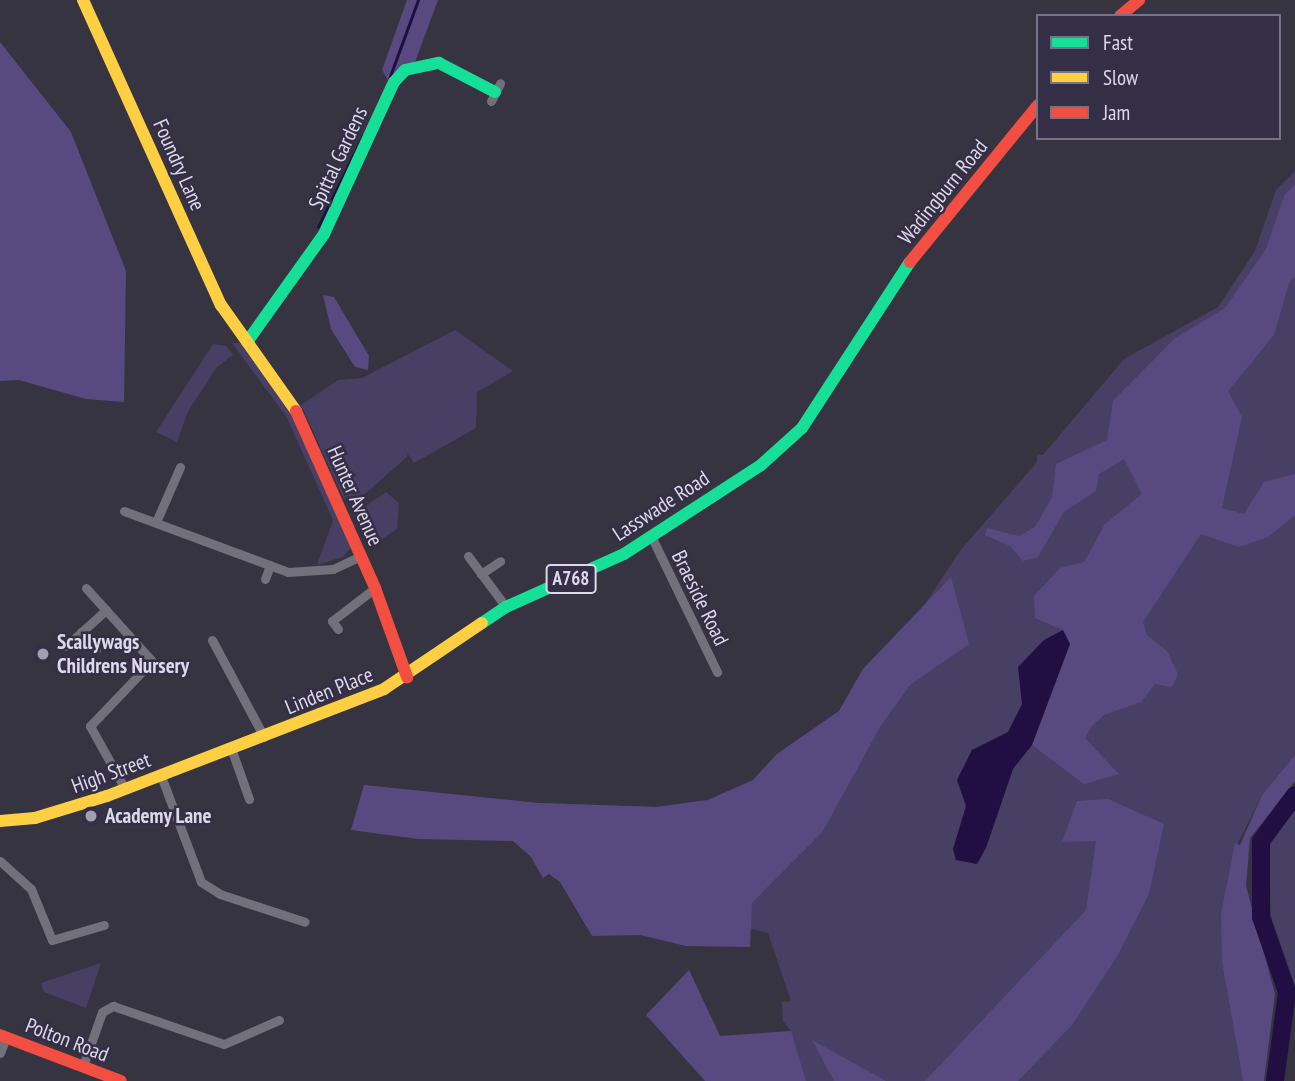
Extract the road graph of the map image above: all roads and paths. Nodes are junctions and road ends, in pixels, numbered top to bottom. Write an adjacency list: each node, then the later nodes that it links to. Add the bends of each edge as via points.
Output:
1 (83, 0): 6 (main road, Foundry Lane, via 221,305)
2 (1139, 0): 3 (main road)
3 (1122, 14)
4 (495, 92): 6 (main road, Spittal Gardens, via 439,63 405,70 394,82 324,234)
5 (1036, 107): 7 (main road, Wadingburn Road / A768, via 927,236)
6 (247, 342): 13 (main road, Hunter Avenue, via 296,411)
7 (837, 377): 11 (main road, Lasswade Road / A768, via 783,447)
8 (180, 467): 10 (street)
9 (124, 511): 10 (street)
10 (156, 522): 15 (street)
11 (652, 538): 20 (main road, Lasswade Road / A768); 27 (street, Braeside Road)
12 (468, 555): 16 (street)
13 (361, 556): 15 (street, via 311,573); 19 (main road, Hunter Avenue)
14 (500, 561): 16 (street)
15 (270, 565): 17 (street)
16 (481, 574): 20 (street)
17 (265, 579)
18 (86, 588): 21 (street)
19 (375, 589): 22 (street, via 332,621); 28 (main road, Hunter Avenue)
20 (506, 607): 28 (main road, Lasswade Road / A768)
21 (106, 610): 23 (street); 32 (street, via 152,661 90,726)
22 (338, 629)
23 (81, 632): 25 (street); 26 (street)
24 (216, 644): 29 (street)
25 (66, 646)
26 (96, 649)
27 (717, 672)
28 (407, 677): 29 (main road, Linden Place / A768)
29 (264, 737): 30 (main road, High Street / A768)
30 (232, 751): 31 (main road, High Street / A768); 33 (street)
31 (161, 776): 32 (main road, High Street / A768); 36 (street, via 192,866 208,889)
32 (125, 789): 34 (main road, High Street / A768, via 58,813)
33 (249, 799)
34 (0, 821)
35 (0, 861): 37 (street, via 32,889 52,940)
36 (305, 922)
37 (104, 925)
38 (279, 1020): 41 (street, via 224,1044 113,1006 102,1012)
39 (3, 1036): 40 (street); 41 (main road, Polton Road)
40 (0, 1052)
41 (83, 1066): 42 (main road, Polton Road)
42 (121, 1081)

